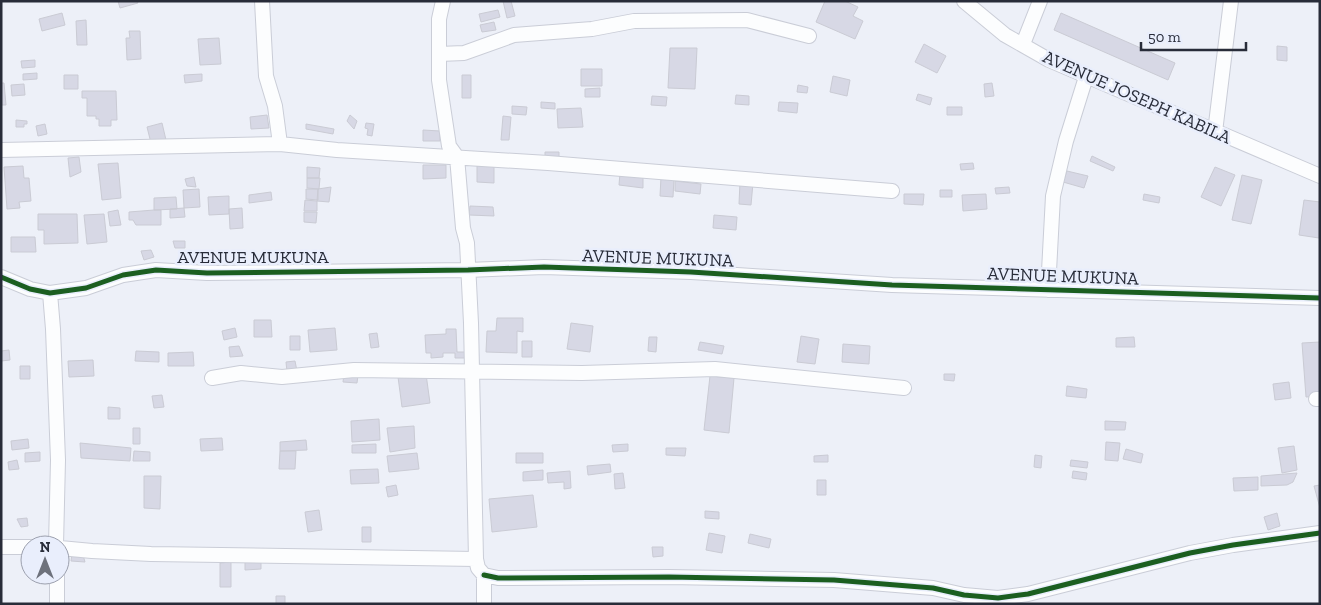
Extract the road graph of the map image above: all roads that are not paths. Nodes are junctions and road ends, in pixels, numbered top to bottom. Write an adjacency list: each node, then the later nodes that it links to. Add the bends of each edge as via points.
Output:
1 (262, 1): 11 (street, via 266,76 275,106)
2 (443, 1): 8 (street, via 439,20)
3 (964, 1): 7 (street, AVENUE JOSEPH KABILA, via 1005,35)
4 (1040, 1): 7 (street)
5 (1231, 1): 10 (street)
6 (808, 36): 8 (street, via 747,20 634,21 514,35 464,53)
7 (1023, 44): 9 (street, AVENUE JOSEPH KABILA)
8 (439, 54): 13 (street, via 439,80 449,146)
9 (1086, 77): 10 (street, AVENUE JOSEPH KABILA); 18 (street, via 1053,196)
10 (1215, 132): 14 (street, AVENUE JOSEPH KABILA)
11 (280, 144): 12 (street); 13 (street)
12 (1, 150)
13 (457, 157): 15 (street); 16 (street)
14 (1320, 176)
15 (892, 191)
16 (468, 270): 18 (street, AVENUE MUKUNA, via 544,267); 19 (street, AVENUE MUKUNA, via 156,270 123,275 86,288); 21 (street)
17 (1, 277): 19 (street, AVENUE MUKUNA)
18 (1048, 290): 20 (street, AVENUE MUKUNA)
19 (50, 293): 25 (street, via 58,460)
20 (1320, 298)
21 (472, 372): 22 (street, via 354,370 282,377 241,373); 23 (street, via 633,373 715,369); 29 (street)
22 (212, 378)
23 (904, 388)
24 (1320, 533): 32 (street, via 1190,553 1028,594)
25 (56, 535)
26 (1, 546): 27 (street)
27 (20, 547)
28 (70, 549): 29 (street, via 151,554)
29 (476, 559): 30 (street)
30 (484, 576): 32 (street, via 834,580 933,588); 34 (street)
31 (57, 585): 33 (street)
32 (964, 599)
33 (58, 604)
34 (484, 604)

